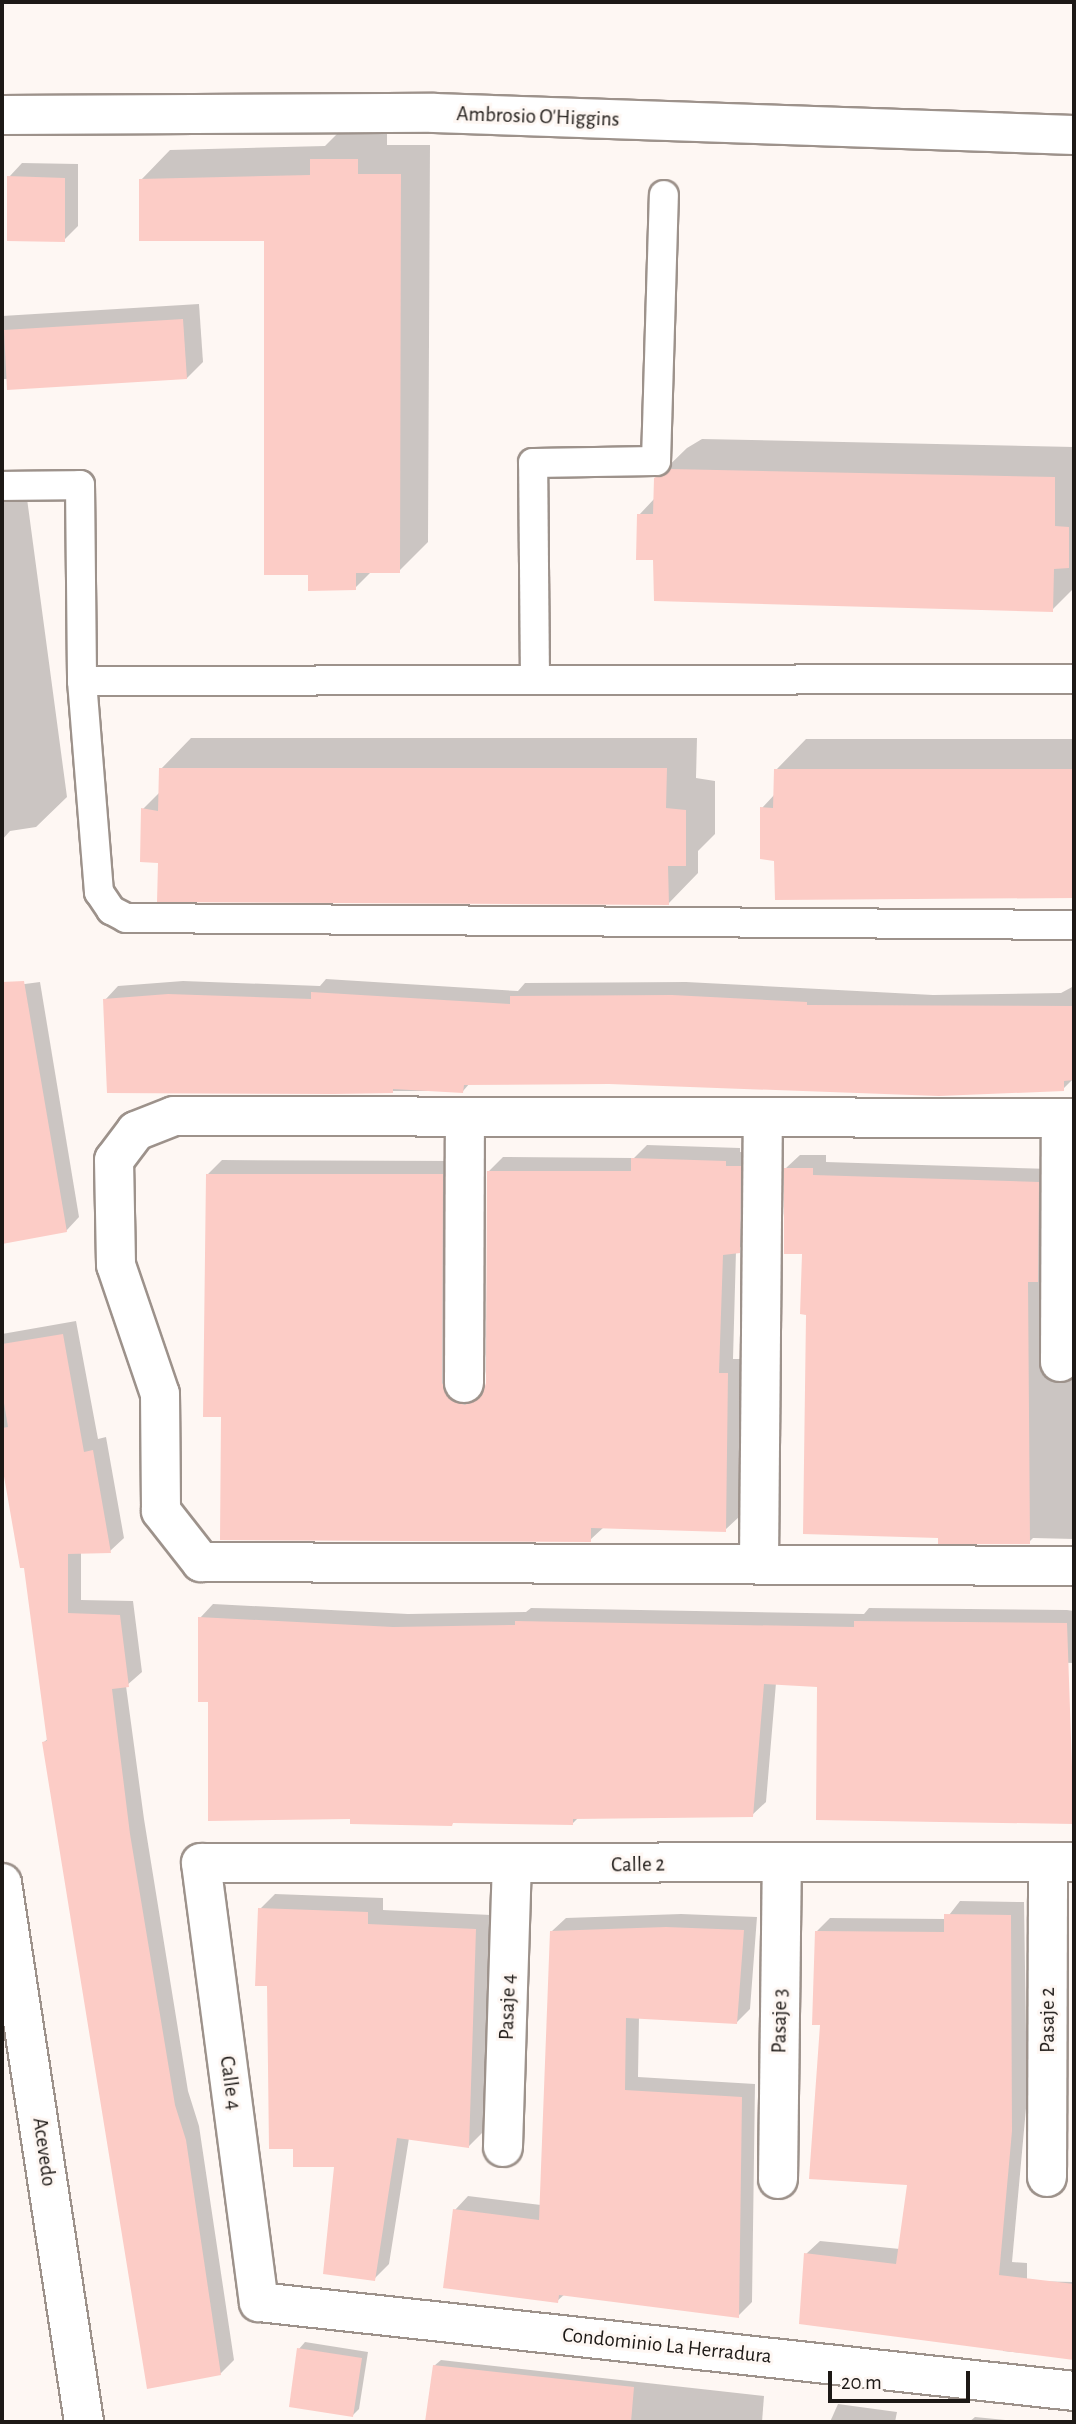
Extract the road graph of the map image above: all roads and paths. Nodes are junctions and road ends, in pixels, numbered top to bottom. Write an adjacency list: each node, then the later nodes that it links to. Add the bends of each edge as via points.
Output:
1 (2, 115): 2 (street, Ambrosio O'Higgins, via 434,114)
2 (1074, 135)
3 (664, 195): 6 (lane, via 656,461 533,463)
4 (2, 486): 7 (lane, via 80,485)
5 (1074, 678): 6 (lane)
6 (535, 680): 7 (lane)
7 (82, 681): 8 (lane, via 99,892 111,910 126,918)
8 (1074, 925)
9 (465, 1118): 11 (street); 13 (street); 14 (street, via 174,1116 136,1131 114,1160 116,1265 160,1394 161,1511 201,1562)
10 (1068, 1118): 11 (street); 12 (street)
11 (763, 1119): 14 (street)
12 (1060, 1362)
13 (464, 1383)
14 (759, 1562): 15 (street)
15 (1074, 1566)
16 (1061, 1862): 18 (street, Calle 2); 22 (street, Pasaje 2)
17 (201, 1863): 19 (street, Calle 2); 24 (street, Calle 4)
18 (782, 1863): 19 (street, Calle 2); 23 (street, Pasaje 3)
19 (512, 1866): 21 (street, Pasaje 4)
20 (2, 1883): 26 (street, Acevedo)
21 (503, 2147)
22 (1047, 2177)
23 (778, 2179)
24 (259, 2302): 25 (street, Condominio La Herradura)
25 (1074, 2390)
26 (85, 2422)

